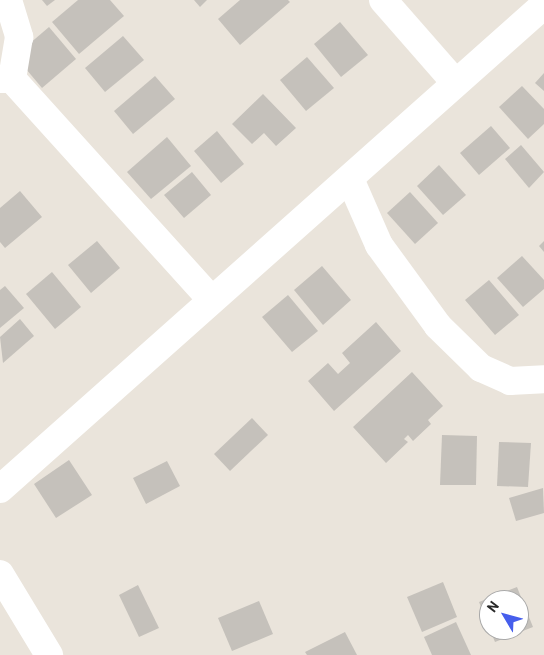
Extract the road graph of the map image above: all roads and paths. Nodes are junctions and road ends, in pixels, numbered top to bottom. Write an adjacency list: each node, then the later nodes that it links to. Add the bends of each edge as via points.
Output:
1 (8, 0): 4 (street, via 19,38)
2 (383, 0): 5 (street)
3 (544, 5): 5 (street)
4 (6, 79): 7 (street)
5 (454, 81): 6 (street)
6 (350, 179): 7 (street); 8 (street, via 379,245 438,326 481,368 510,381)
7 (211, 299): 9 (street)
8 (544, 379)
9 (0, 489)
10 (0, 574): 11 (street)
11 (9, 603): 12 (street)
12 (49, 655)

